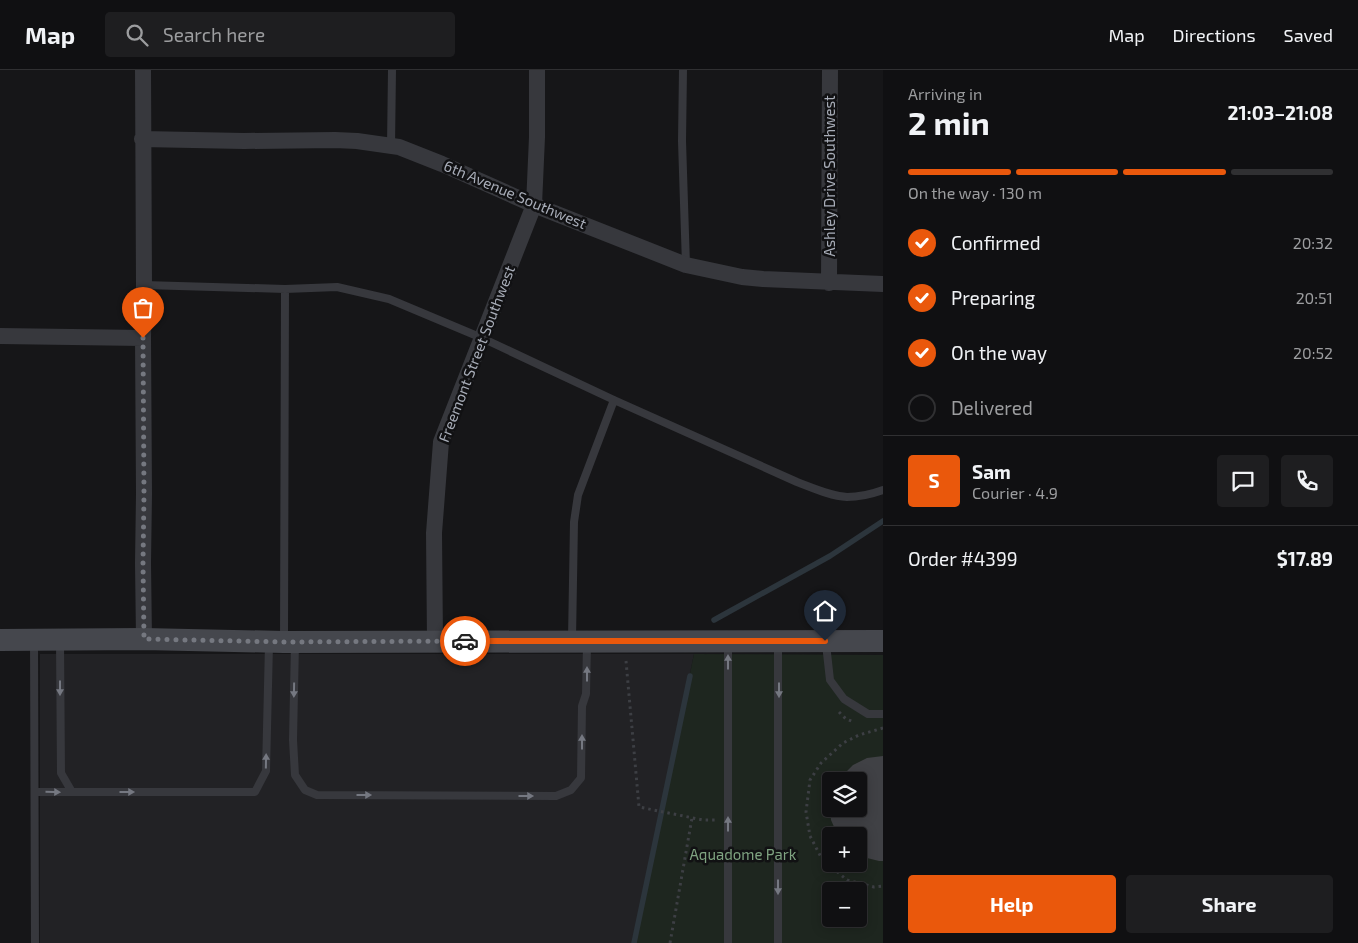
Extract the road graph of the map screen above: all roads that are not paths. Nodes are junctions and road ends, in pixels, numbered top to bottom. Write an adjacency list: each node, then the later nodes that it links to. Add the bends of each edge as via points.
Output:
1 (143, 70): 6 (street)
2 (392, 70): 7 (lane)
3 (537, 70): 8 (street, Freemont Street Southwest)
4 (682, 70): 9 (lane)
5 (830, 70): 10 (street, Ashley Drive Southwest)
6 (142, 139): 7 (street, 6th Avenue Southwest, via 335,140); 12 (street)
7 (391, 146): 8 (street, 6th Avenue Southwest, via 442,164)
8 (534, 205): 9 (street, 6th Avenue Southwest); 16 (street, Freemont Street Southwest)
9 (686, 265): 10 (street, 6th Avenue Southwest, via 763,280)
10 (829, 283): 11 (street, 6th Avenue Southwest)
11 (883, 284)
12 (144, 285): 13 (lane); 15 (street)
13 (285, 289): 16 (lane, via 337,287 389,299); 23 (lane)
14 (0, 336): 15 (street)
15 (143, 338): 21 (street)
16 (482, 338): 17 (lane); 24 (street, Freemont Street Southwest, via 441,442 434,533)
17 (614, 400): 18 (lane, via 822,492 848,497); 25 (lane, via 578,495 574,522)
18 (883, 490)
19 (34, 639): 20 (street); 22 (street); 31 (lane)
20 (60, 639): 21 (street); 32 (lane, one-way to 32, via 61,773)
21 (144, 639): 23 (street)
22 (0, 640)
23 (283, 641): 24 (street); 25 (lane, one-way to 25, via 295,775 304,790 317,795 556,796 571,790 581,778 582,706 586,694); 32 (lane, one-way to 23, via 255,792 266,771)
24 (434, 641): 25 (street)
25 (579, 641): 26 (street)
26 (728, 641): 27 (street); 34 (lane, one-way to 26)
27 (778, 641): 28 (street); 35 (lane, one-way to 35)
28 (825, 641): 29 (street); 30 (lane, via 830,680 844,699 868,714)
29 (883, 641)
30 (883, 714)
31 (35, 792): 32 (lane, one-way to 32); 33 (lane)
32 (72, 792)
33 (35, 943)
34 (728, 943)
35 (778, 943)

